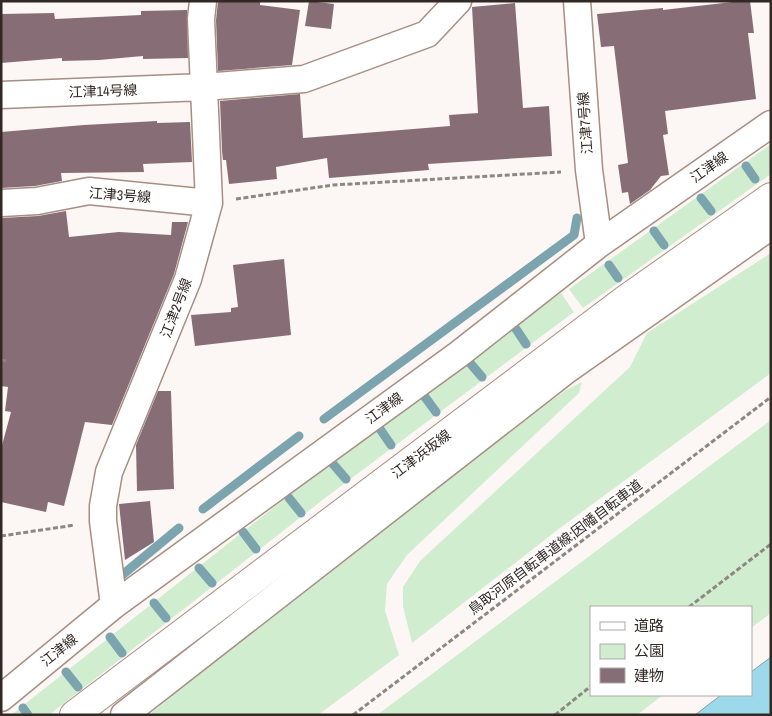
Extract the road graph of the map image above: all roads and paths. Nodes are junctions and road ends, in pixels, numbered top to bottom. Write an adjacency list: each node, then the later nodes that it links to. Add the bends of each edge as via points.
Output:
1 (203, 1): 4 (street, 江津2号線)
2 (458, 1): 4 (street, 江津14号線, via 427,34 304,79)
3 (576, 1): 7 (street, 江津7号線)
4 (204, 87): 5 (street, 江津14号線); 10 (street, 江津2号線)
5 (1, 95)
6 (771, 124): 12 (street, 江津線)
7 (589, 170): 10 (path, via 333,185); 12 (street, 江津7号線)
8 (771, 197): 21 (street, 江津浜坂線, via 626,299)
9 (1, 203): 10 (street, 江津3号線, via 37,201 89,191)
10 (209, 203): 14 (street, 江津2号線, via 188,279 109,472)
11 (771, 226): 22 (street, via 564,372)
12 (599, 244): 17 (street, 江津線, via 459,354)
13 (771, 397): 23 (path, 鳥取河原自転車道線;因幡自転車道)
14 (103, 521): 15 (path); 17 (street, 江津2号線)
15 (1, 536)
16 (771, 544): 18 (path)
17 (114, 605): 20 (street, 江津線)
18 (690, 606)
19 (590, 687): 24 (path)
20 (1, 698)
21 (74, 715)
22 (124, 715)
23 (353, 715)
24 (555, 715)

